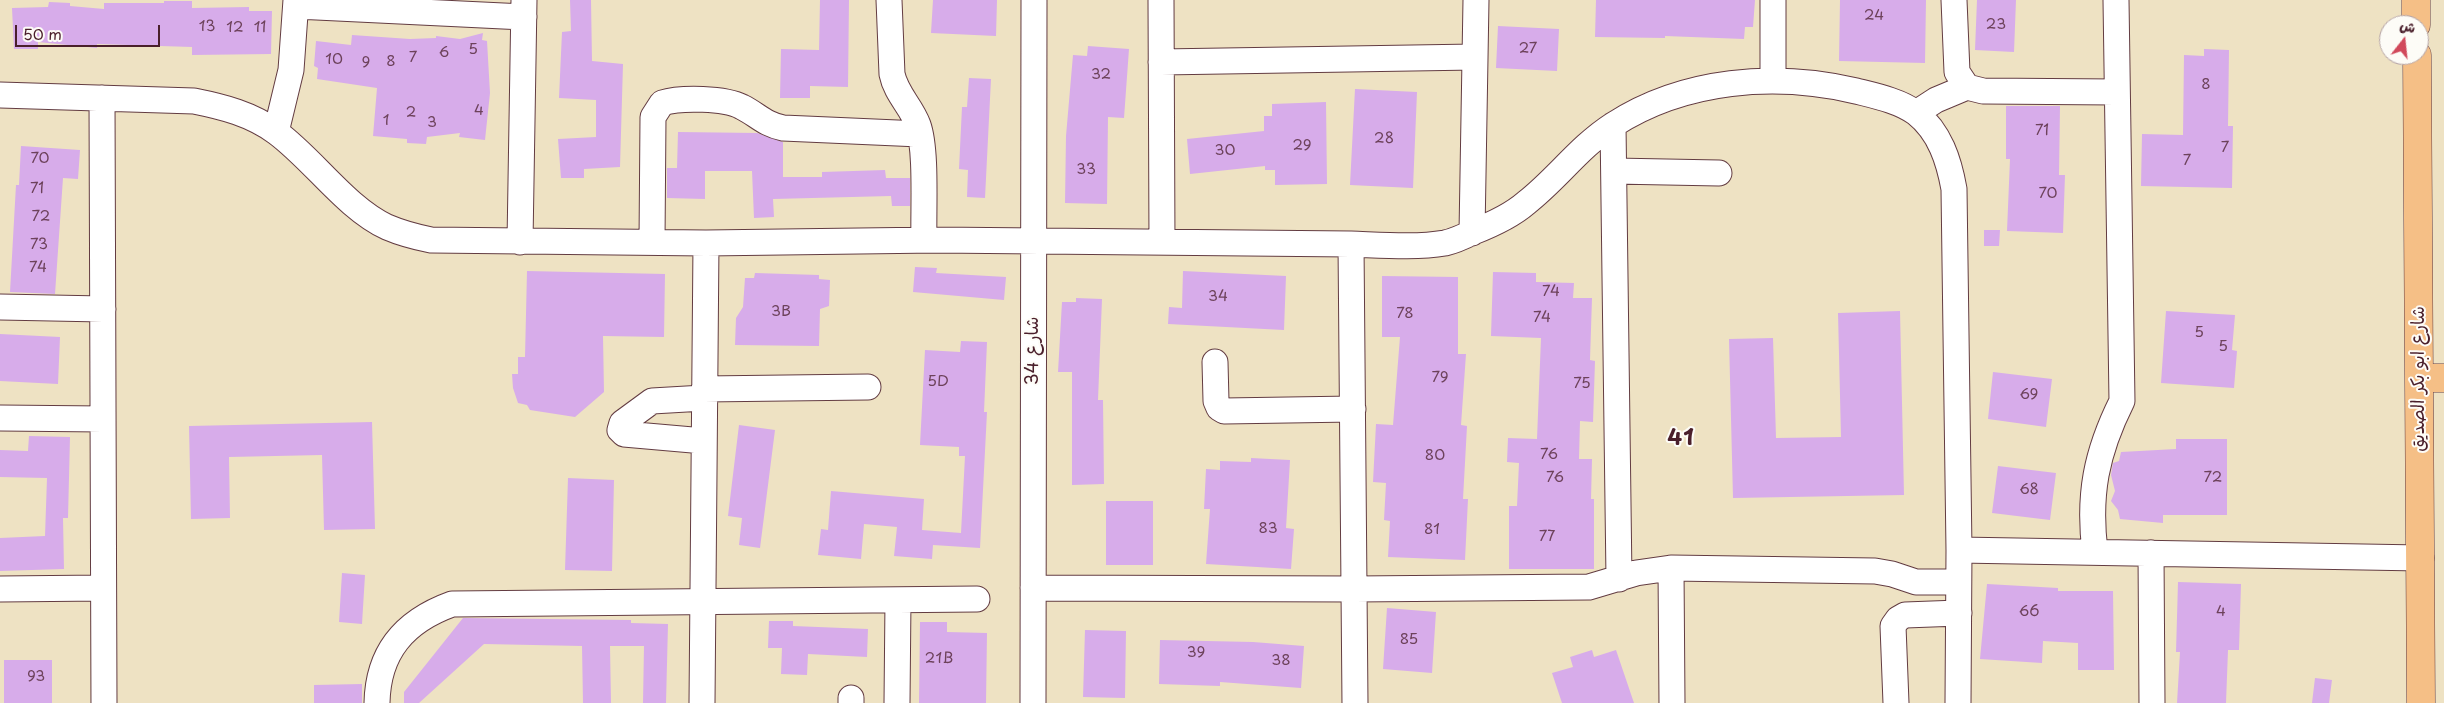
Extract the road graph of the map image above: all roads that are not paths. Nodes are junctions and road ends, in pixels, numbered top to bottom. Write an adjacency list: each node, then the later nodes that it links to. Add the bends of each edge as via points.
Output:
1 (889, 0): 24 (street, via 894,85 913,114)
2 (1034, 0): 29 (street, شارع 34)
3 (1161, 0): 14 (street)
4 (1476, 0): 13 (street)
5 (1773, 0): 16 (street)
6 (1954, 0): 17 (street, via 1957,72)
7 (2116, 0): 18 (street)
8 (2416, 0): 12 (main road)
9 (296, 3): 10 (street); 23 (street, via 291,70)
10 (407, 5): 11 (street)
11 (524, 8): 30 (street)
12 (2416, 15)
13 (1475, 57): 14 (street); 27 (street)
14 (1162, 62): 33 (street)
15 (2416, 65): 38 (main road, شارع ابو بكر الصديق)
16 (1773, 80): 21 (street, via 1849,89 1884,97); 22 (street, via 1710,87 1679,95)
17 (1966, 86): 18 (street, via 1983,91); 21 (street)
18 (2116, 92): 46 (street, via 2122,401 2098,460 2091,522)
19 (0, 95): 20 (street)
20 (102, 98): 23 (street, via 194,101 223,106); 36 (street)
21 (1916, 113): 45 (street, via 1936,135 1948,161 1954,189)
22 (1613, 125): 25 (street); 27 (street, via 1525,204)
23 (276, 132): 30 (street, via 365,213 385,226 431,240)
24 (920, 134): 28 (street); 31 (street, via 783,128 772,126 743,107 721,100 662,103 653,117)
25 (1614, 171): 26 (street); 50 (street)
26 (1719, 173)
27 (1472, 233): 34 (street, via 1445,243)
28 (924, 240): 29 (street); 32 (street)
29 (1034, 241): 33 (street); 53 (street, شارع 34)
30 (520, 242): 31 (street)
31 (652, 242): 32 (street)
32 (706, 242): 40 (street)
33 (1162, 242): 34 (street)
34 (1351, 244): 41 (street)
35 (0, 307): 36 (street)
36 (103, 309): 43 (street)
37 (1215, 362): 41 (street, via 1216,401 1224,411)
38 (2432, 378): 48 (main road, شارع ابو بكر الصديق)
39 (868, 387): 40 (street)
40 (704, 393): 44 (street); 44 (street, via 652,401 622,423 620,430 624,434)
41 (1353, 409): 55 (street)
42 (0, 418): 43 (street)
43 (103, 419): 52 (street)
44 (704, 441): 59 (street)
45 (1959, 550): 46 (street); 51 (street)
46 (2095, 552): 47 (street)
47 (2151, 553): 48 (street); 70 (street)
48 (2420, 558): 56 (main road, شارع ابو بكر الصديق)
49 (1671, 568): 50 (street); 51 (street, via 1875,572 1916,582); 67 (street)
50 (1619, 579): 55 (street, via 1589,587)
51 (1958, 582): 60 (street)
52 (103, 588): 54 (street); 61 (street)
53 (1033, 588): 55 (street); 65 (street, شارع 34)
54 (0, 589)
55 (1354, 590): 66 (street)
56 (2432, 595): 71 (main road, شارع ابو بكر الصديق)
57 (898, 600): 58 (street); 59 (street); 64 (street)
58 (977, 600)
59 (703, 601): 62 (street, via 452,604 428,613 407,628 391,647 381,670); 63 (street)
60 (1959, 613): 68 (street, via 1905,615 1898,619 1894,626); 69 (street)
61 (104, 703)
62 (377, 703)
63 (702, 703)
64 (897, 703)
65 (1033, 703)
66 (1355, 703)
67 (1672, 703)
68 (1896, 703)
69 (1958, 703)
70 (2152, 703)
71 (2422, 703)

